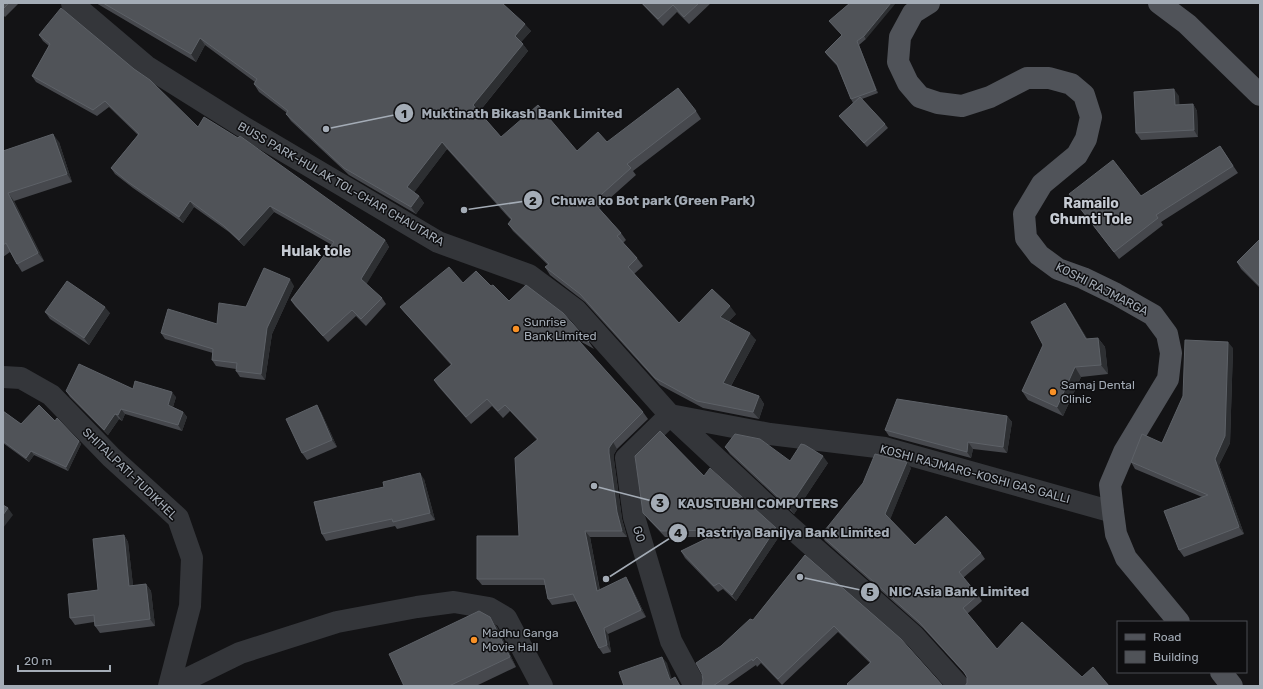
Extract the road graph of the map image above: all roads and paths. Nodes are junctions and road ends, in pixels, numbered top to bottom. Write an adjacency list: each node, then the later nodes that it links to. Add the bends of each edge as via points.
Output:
1 (72, 3): 6 (street, BUSS PARK-HULAK TOL-CHAR CHAUTARA, via 146,66 245,128 438,242 529,276 576,310)
2 (929, 3): 7 (main road, KOSHI RAJMARGA, via 913,13 900,37 898,62 908,83 920,97 962,106 990,97 1027,78 1050,78 1071,84 1084,95 1091,117 1086,139 1077,155 1042,184 1024,214 1026,238 1039,254 1058,269 1083,278 1153,315 1167,334 1171,353 1168,379 1124,452 1110,485)
3 (1159, 3): 4 (main road, via 1187,24)
4 (1260, 95)
5 (3, 377): 10 (street, SHITALPATI-TUDIKHEL, via 21,378 51,395 111,457 178,518 192,558 190,606)
6 (670, 415): 7 (street, KOSHI RAJMARG-KOSHI GAS GALLI, via 770,434 885,448); 13 (street, GO, via 626,458 634,517 671,641); 14 (street, BUSS PARK-HULAK TOL-CHAR CHAUTARA, via 787,524 914,636)
7 (1113, 512): 8 (main road, KOSHI RAJMARGA, via 1116,534 1126,558)
8 (1178, 621)
9 (1222, 673): 15 (main road)
10 (170, 686)
11 (182, 686): 12 (street, via 191,677 240,653 337,622 454,602 489,608 506,618)
12 (542, 686)
13 (696, 686)
14 (959, 686)
15 (1232, 686)

